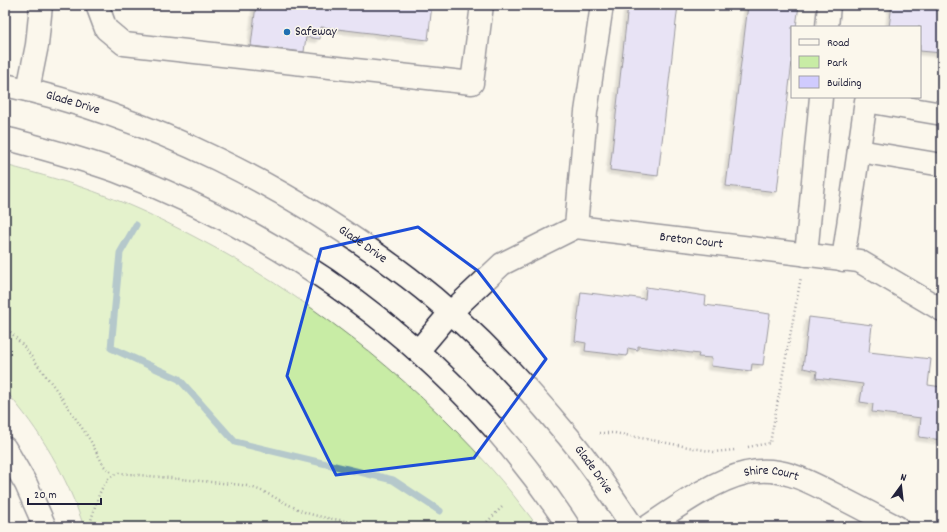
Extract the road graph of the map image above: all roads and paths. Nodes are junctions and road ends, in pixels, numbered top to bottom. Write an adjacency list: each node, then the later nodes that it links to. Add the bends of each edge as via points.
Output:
1 (41, 5): 8 (street, via 37,45)
2 (97, 5): 3 (street, via 106,29 124,44 472,83)
3 (482, 5)
4 (602, 5): 14 (street, via 586,112)
5 (829, 5): 6 (street)
6 (827, 26)
7 (5, 85): 8 (street, Glade Drive)
8 (28, 90): 18 (street, Glade Drive, via 123,118 195,148 257,180 355,240 409,279)
9 (821, 98): 15 (street)
10 (942, 114): 12 (street, via 866,101)
11 (5, 138): 20 (street, via 116,171 201,207 238,226 327,280 382,320)
12 (860, 151): 13 (street); 16 (street)
13 (942, 165)
14 (576, 228): 15 (street, Breton Court); 18 (street, via 502,264)
15 (806, 255): 16 (street, Breton Court); 22 (path, via 797,289 770,443)
16 (844, 260): 17 (street, Breton Court, via 859,261)
17 (942, 310)
18 (450, 314): 20 (street); 34 (street, Glade Drive, via 485,345 561,428 596,471)
19 (5, 326): 25 (path, via 58,392 104,466)
20 (418, 351): 33 (street, via 485,417 547,493)
21 (599, 433): 24 (path, via 615,433 714,452)
22 (746, 447)
23 (5, 448): 29 (street, via 26,484)
24 (739, 449)
25 (113, 474): 27 (path, via 144,474 248,486 311,514); 30 (path, via 99,494)
26 (503, 506): 28 (path)
27 (366, 524): 31 (path); 32 (path)
28 (484, 526)
29 (45, 527)
30 (89, 527)
31 (369, 527)
32 (377, 527)
33 (569, 527)
34 (634, 527)
35 (647, 527): 36 (street, Shire Court, via 718,483 744,473 773,470 805,479)
36 (897, 527)

